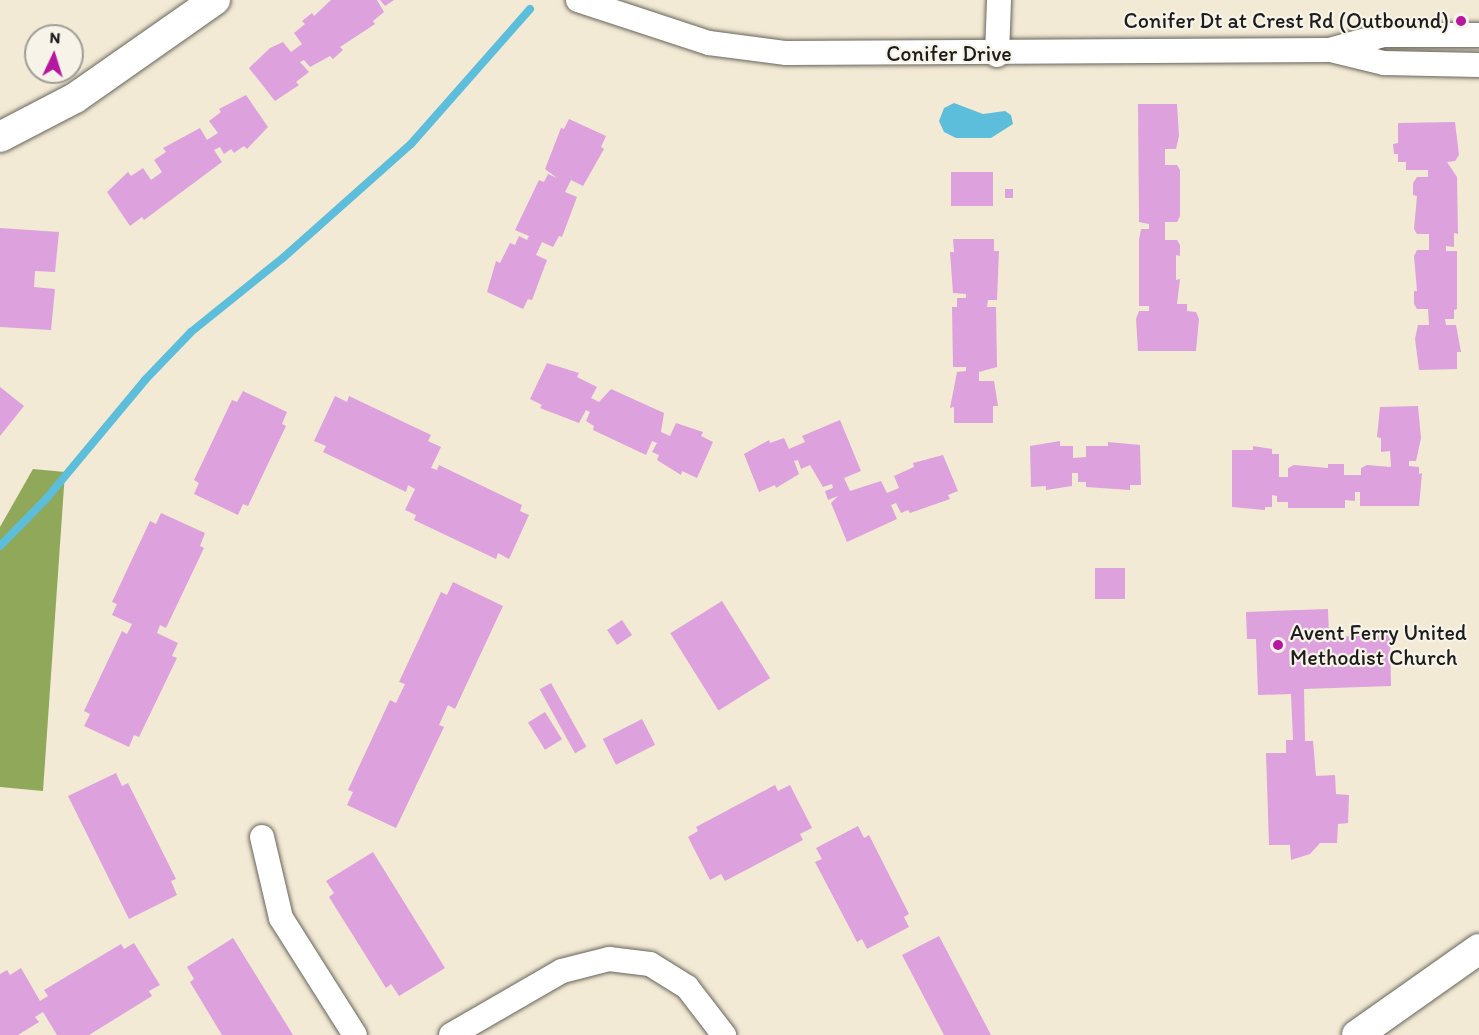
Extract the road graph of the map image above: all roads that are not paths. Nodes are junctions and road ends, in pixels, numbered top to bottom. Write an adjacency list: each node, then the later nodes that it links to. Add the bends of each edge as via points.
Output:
1 (215, 0): 8 (main road, via 75,98)
2 (578, 0): 6 (street, Conifer Drive, via 656,28 747,50)
3 (999, 0): 6 (street)
4 (1479, 34): 5 (street, Conifer Drive, via 1384,35)
5 (1329, 50): 6 (street, Conifer Drive); 7 (street, Conifer Drive, via 1384,63)
6 (997, 55)
7 (1479, 65)
8 (0, 137)
9 (262, 837): 11 (street, via 280,918)
10 (1479, 949): 14 (main road)
11 (355, 1035)
12 (451, 1035): 13 (street, via 562,971 609,959 650,964 687,987)
13 (724, 1035)
14 (1357, 1035)

